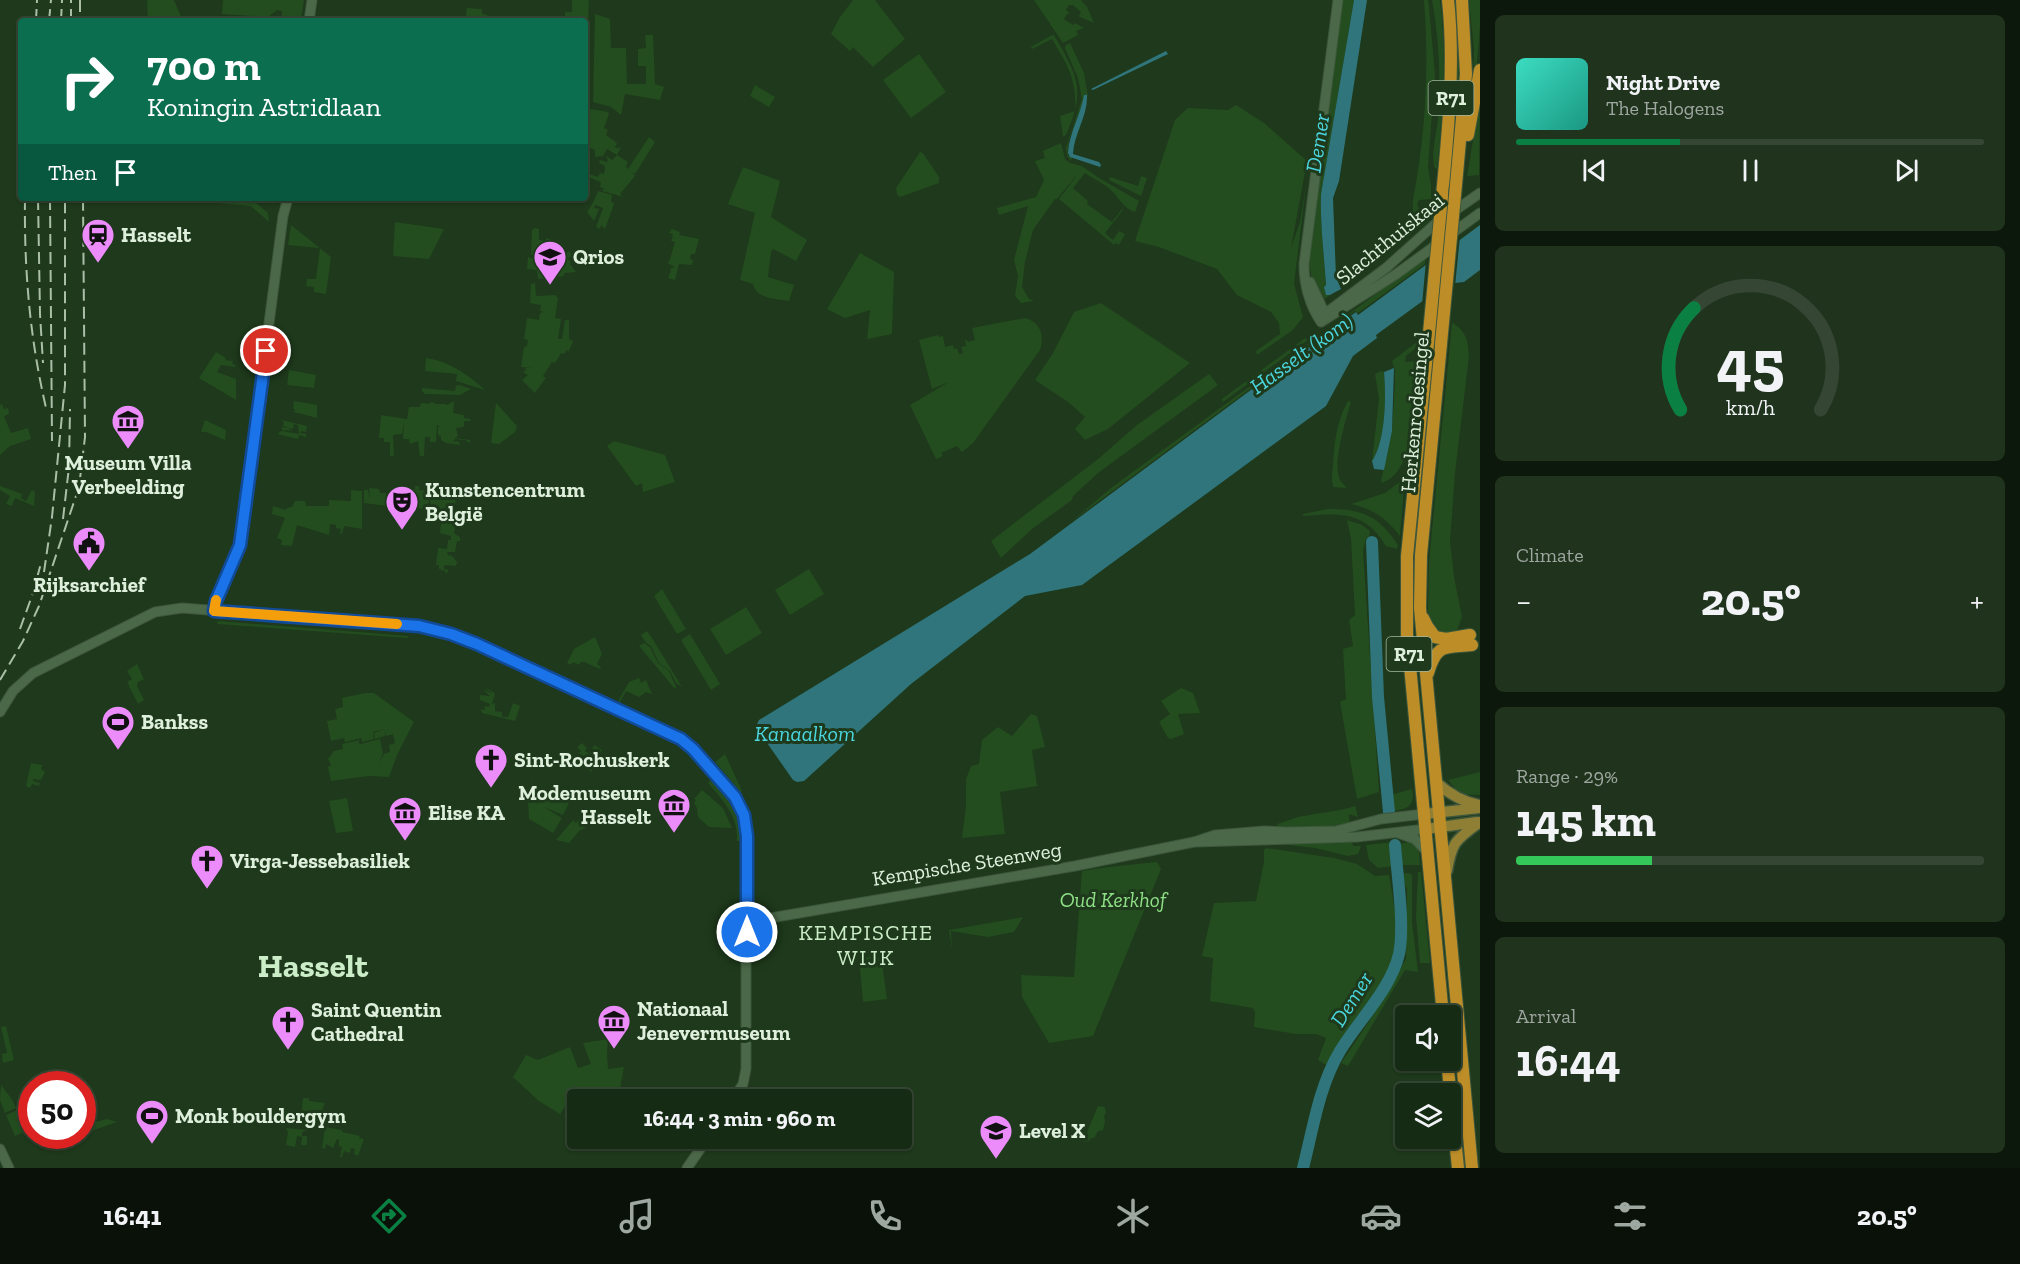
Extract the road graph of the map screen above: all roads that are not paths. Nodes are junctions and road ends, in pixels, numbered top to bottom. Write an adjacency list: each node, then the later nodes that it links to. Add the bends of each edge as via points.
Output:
1 (312, 0): 5 (main road)
2 (1338, 0): 13 (main road, via 1306,254 1310,281)
3 (1448, 0): 21 (highway, Herkenrodesingel / R71, bridge, via 1452,78 1406,594)
4 (1462, 0): 7 (highway, Herkenrodesingel / R71, via 1466,74)
5 (309, 18)
6 (1480, 70): 7 (highway)
7 (1458, 168): 14 (highway, Herkenrodesingel / R71, bridge, via 1421,555)
8 (1480, 193): 13 (main road, Slachthuiskaai, via 1434,225 1330,310)
9 (283, 201): 11 (main road)
10 (287, 201): 11 (main road)
11 (284, 209): 15 (main road, via 240,545)
12 (1480, 213): 13 (main road, Slachthuiskaai, via 1395,275)
13 (1324, 320)
14 (1420, 608): 16 (highway, Herkenrodesingel / R71); 16 (highway, via 1435,637 1471,640 1442,647 1431,662)
15 (214, 611): 17 (main road, via 164,610 134,622 33,673 13,691); 29 (main road, via 411,626 449,634 681,739 735,797 744,815)
16 (1426, 680): 18 (highway, Herkenrodesingel / R71)
17 (0, 712)
18 (1436, 782): 19 (main road, via 1451,795); 20 (highway, Herkenrodesingel / R71)
19 (1480, 807): 20 (main road, Kempische Steenweg)
20 (1438, 813): 21 (main road, Kempische Steenweg); 23 (highway, Herkenrodesingel / R71)
21 (1424, 814): 24 (highway, R71); 25 (main road, Kempische Steenweg, via 1381,819)
22 (1480, 822): 23 (main road, Kempische Steenweg); 28 (main road, via 1456,840)
23 (1440, 827): 24 (main road, Kempische Steenweg); 28 (highway, R71)
24 (1426, 829): 26 (main road, Kempische Steenweg); 27 (highway, R71)
25 (1351, 833): 26 (main road, Kempische Steenweg); 29 (main road, Kempische Steenweg, via 1194,842 1044,872)
26 (1402, 833): 27 (main road, via 1415,839)
27 (1428, 853): 30 (highway, R71)
28 (1445, 880): 38 (highway, R71)
29 (747, 922): 32 (main road, via 746,1069)
30 (1442, 1005)
31 (1448, 1071): 37 (highway)
32 (740, 1089)
33 (0, 1149): 35 (main road)
34 (700, 1149): 36 (main road)
35 (5, 1163)
36 (687, 1168)
37 (1458, 1168)
38 (1472, 1168)

